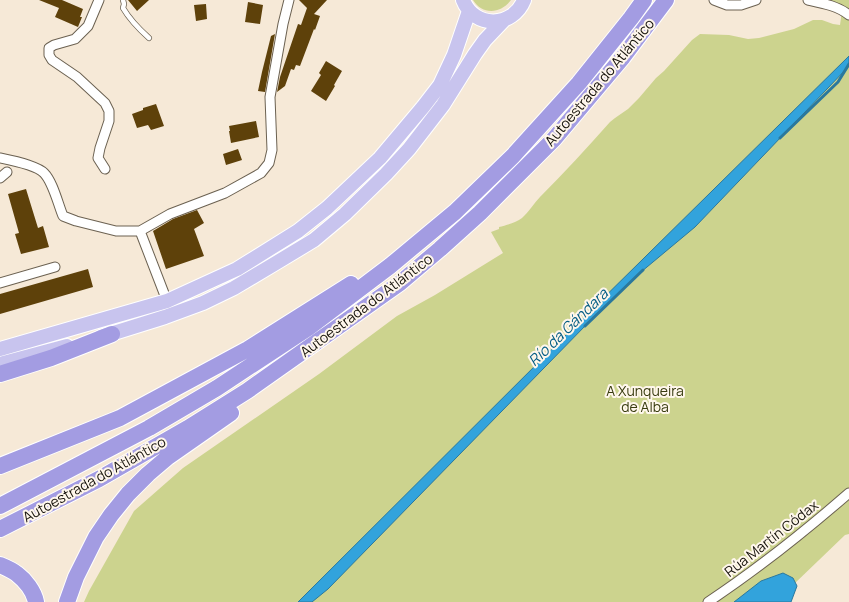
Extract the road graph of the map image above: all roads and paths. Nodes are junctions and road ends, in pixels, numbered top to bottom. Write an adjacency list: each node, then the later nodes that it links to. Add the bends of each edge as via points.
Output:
1 (99, 0): 15 (street, via 88,26 75,39 49,48 49,55 105,103 110,121 98,158)
2 (123, 0): 13 (lane, via 127,15)
3 (289, 0): 17 (street, via 270,97 272,150 269,163 261,173 225,193 170,214)
4 (644, 0): 16 (highway, Autoestrada do Atlántico, via 579,83 513,156)
5 (666, 0): 20 (highway, Autoestrada do Atlántico, via 623,57 554,139 480,213)
6 (714, 0): 7 (street, via 727,5 741,5)
7 (756, 0)
8 (808, 0): 11 (street, via 828,4)
9 (525, 2): 12 (main road, via 517,12)
10 (466, 5): 12 (main road, via 476,17 494,22); 21 (main road, via 454,55 440,85 380,158 327,208 298,231 236,269)
11 (849, 15)
12 (504, 20): 22 (main road, via 485,40 443,105 410,149 345,214 319,235 234,288 203,303)
13 (149, 38)
14 (0, 158): 17 (street, via 36,168 44,173 63,216 116,231)
15 (106, 169)
16 (435, 230): 26 (highway, via 241,353 120,418); 28 (highway, Autoestrada do Atlántico, via 308,328 217,388 149,428)
17 (140, 231): 21 (street)
18 (55, 267): 19 (street)
19 (0, 283)
20 (400, 283): 29 (highway, Autoestrada do Atlántico, via 248,391 188,428 100,479); 32 (highway, via 374,313 168,456 148,474 128,494 96,536)
21 (167, 301): 23 (main road)
22 (112, 334): 24 (main road); 25 (highway, via 51,358)
23 (0, 350)
24 (0, 364)
25 (0, 374)
26 (0, 466)
27 (849, 493): 33 (street, Rúa Martín Códax, via 783,548)
28 (0, 506)
29 (0, 529)
30 (0, 565): 31 (highway, via 25,581)
31 (36, 602)
32 (67, 602)
33 (708, 602)

